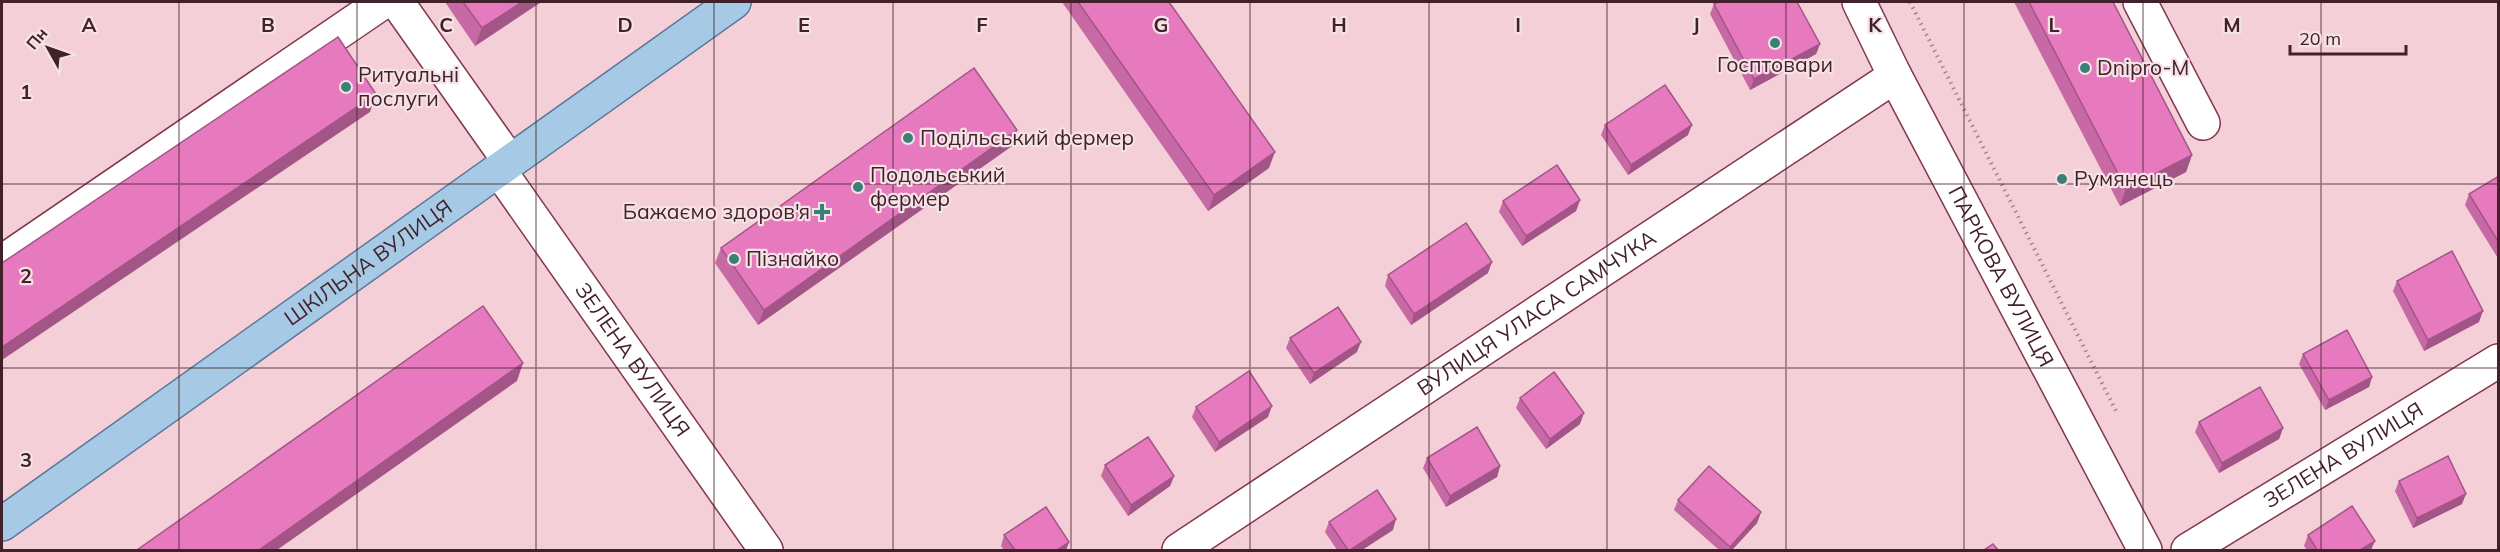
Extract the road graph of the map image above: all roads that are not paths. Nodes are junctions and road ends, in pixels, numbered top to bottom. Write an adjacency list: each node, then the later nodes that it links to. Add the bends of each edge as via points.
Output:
1 (383, 2): 9 (street)
2 (397, 2): 8 (street, ЗЕЛЕНА ВУЛИЦЯ)
3 (734, 2): 8 (main road, ШКІЛЬНА ВУЛИЦЯ)
4 (1859, 2): 6 (street, ПАРКОВА ВУЛИЦЯ)
5 (2140, 2): 7 (street)
6 (1895, 76): 13 (street, ВУЛИЦЯ УЛАСА САМЧУКА); 14 (street, ПАРКОВА ВУЛИЦЯ)
7 (2203, 123)
8 (505, 166): 11 (main road, ШКІЛЬНА ВУЛИЦЯ); 12 (street, ЗЕЛЕНА ВУЛИЦЯ)
9 (2, 262)
10 (2499, 362): 15 (street, ЗЕЛЕНА ВУЛИЦЯ)
11 (2, 524)
12 (766, 550)
13 (1179, 550)
14 (2145, 550)
15 (2188, 550)

